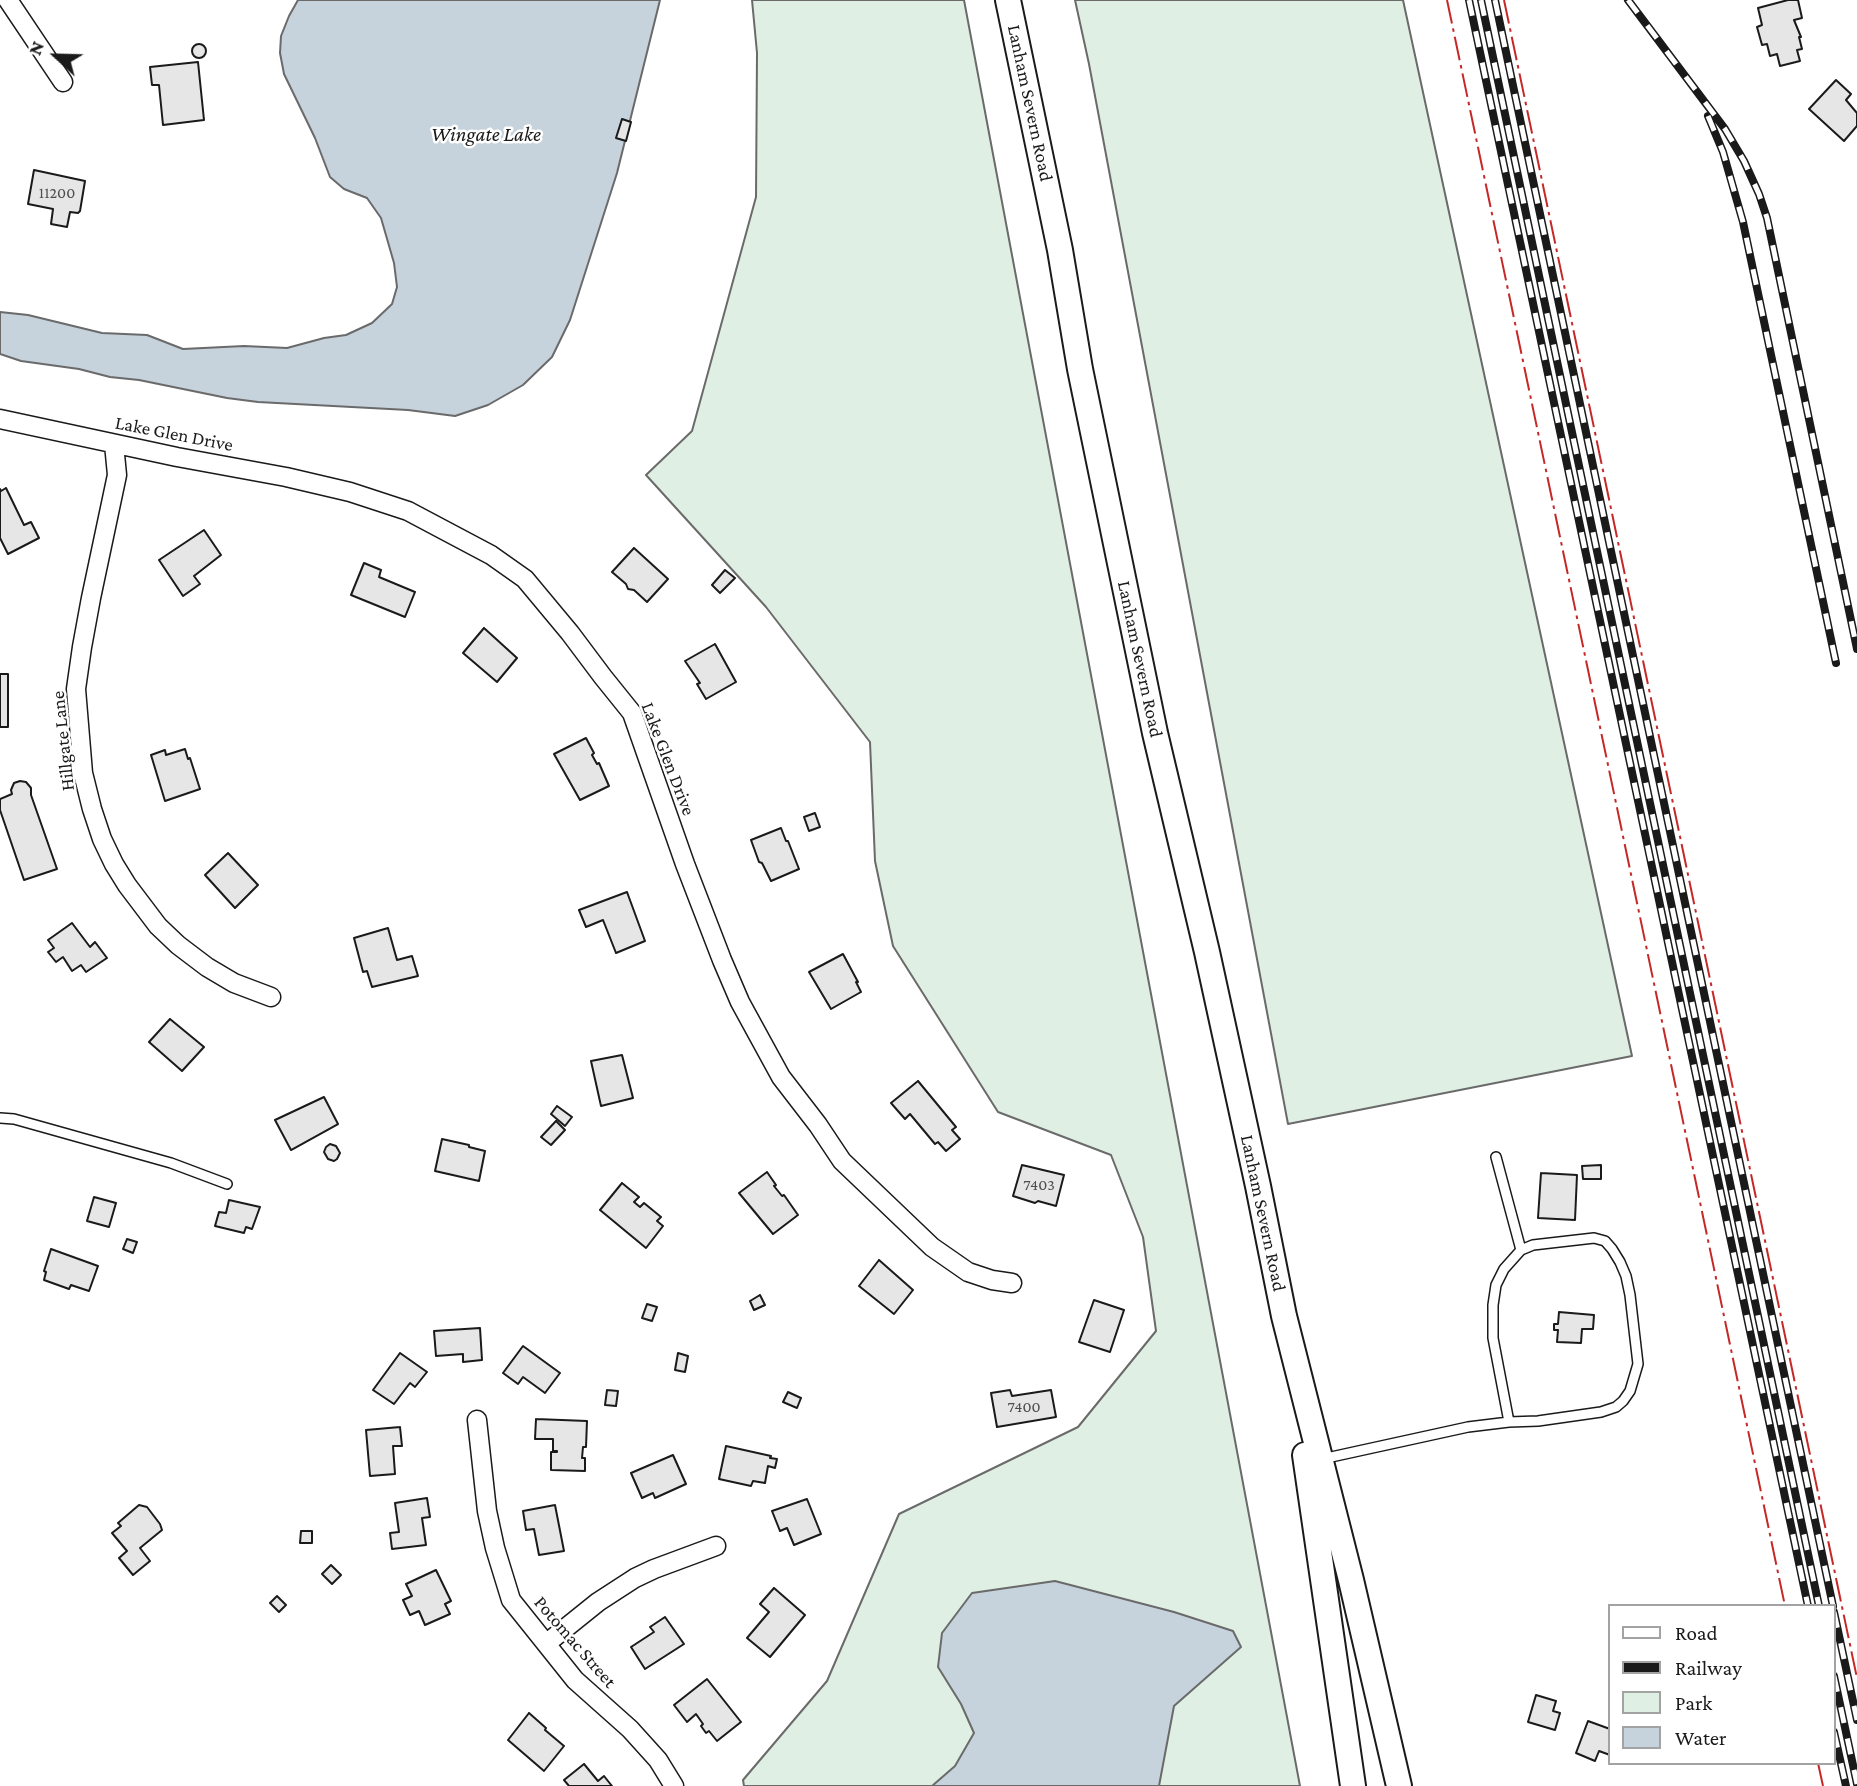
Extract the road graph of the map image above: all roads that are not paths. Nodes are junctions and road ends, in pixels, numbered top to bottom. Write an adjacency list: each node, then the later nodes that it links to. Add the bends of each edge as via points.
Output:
1 (8, 0): 3 (street)
2 (1008, 0): 12 (main road, Lanham Severn Road, via 1155,733 1213,978)
3 (63, 82)
4 (0, 419): 5 (street, Lake Glen Drive)
5 (114, 443): 6 (street, Hillgate Lane, via 117,475 76,689 83,773 92,809 114,864 159,926 207,967); 11 (street, Lake Glen Drive, via 286,477 408,511 491,555 525,579 632,713 722,960 781,1077 842,1161 932,1247 968,1272)
6 (271, 997)
7 (0, 1118): 9 (lane, via 172,1163)
8 (1496, 1157): 10 (lane)
9 (227, 1184)
10 (1521, 1251): 14 (lane, via 1504,1269 1493,1305 1493,1338); 14 (lane, via 1550,1241 1605,1241 1626,1276 1638,1364 1630,1391 1616,1407)
11 (1013, 1283)
12 (1284, 1316): 15 (main road, Lanham Severn Road); 19 (main road, Lanham Severn Road)
13 (477, 1420): 17 (street, Potomac Street, via 487,1511 511,1600)
14 (1509, 1422): 15 (lane)
15 (1320, 1460): 20 (main road, Lanham Severn Road)
16 (716, 1546): 17 (street, via 635,1578)
17 (547, 1643): 18 (street, Potomac Street, via 575,1680 658,1760)
18 (674, 1786)
19 (1353, 1786)
20 (1399, 1786)

